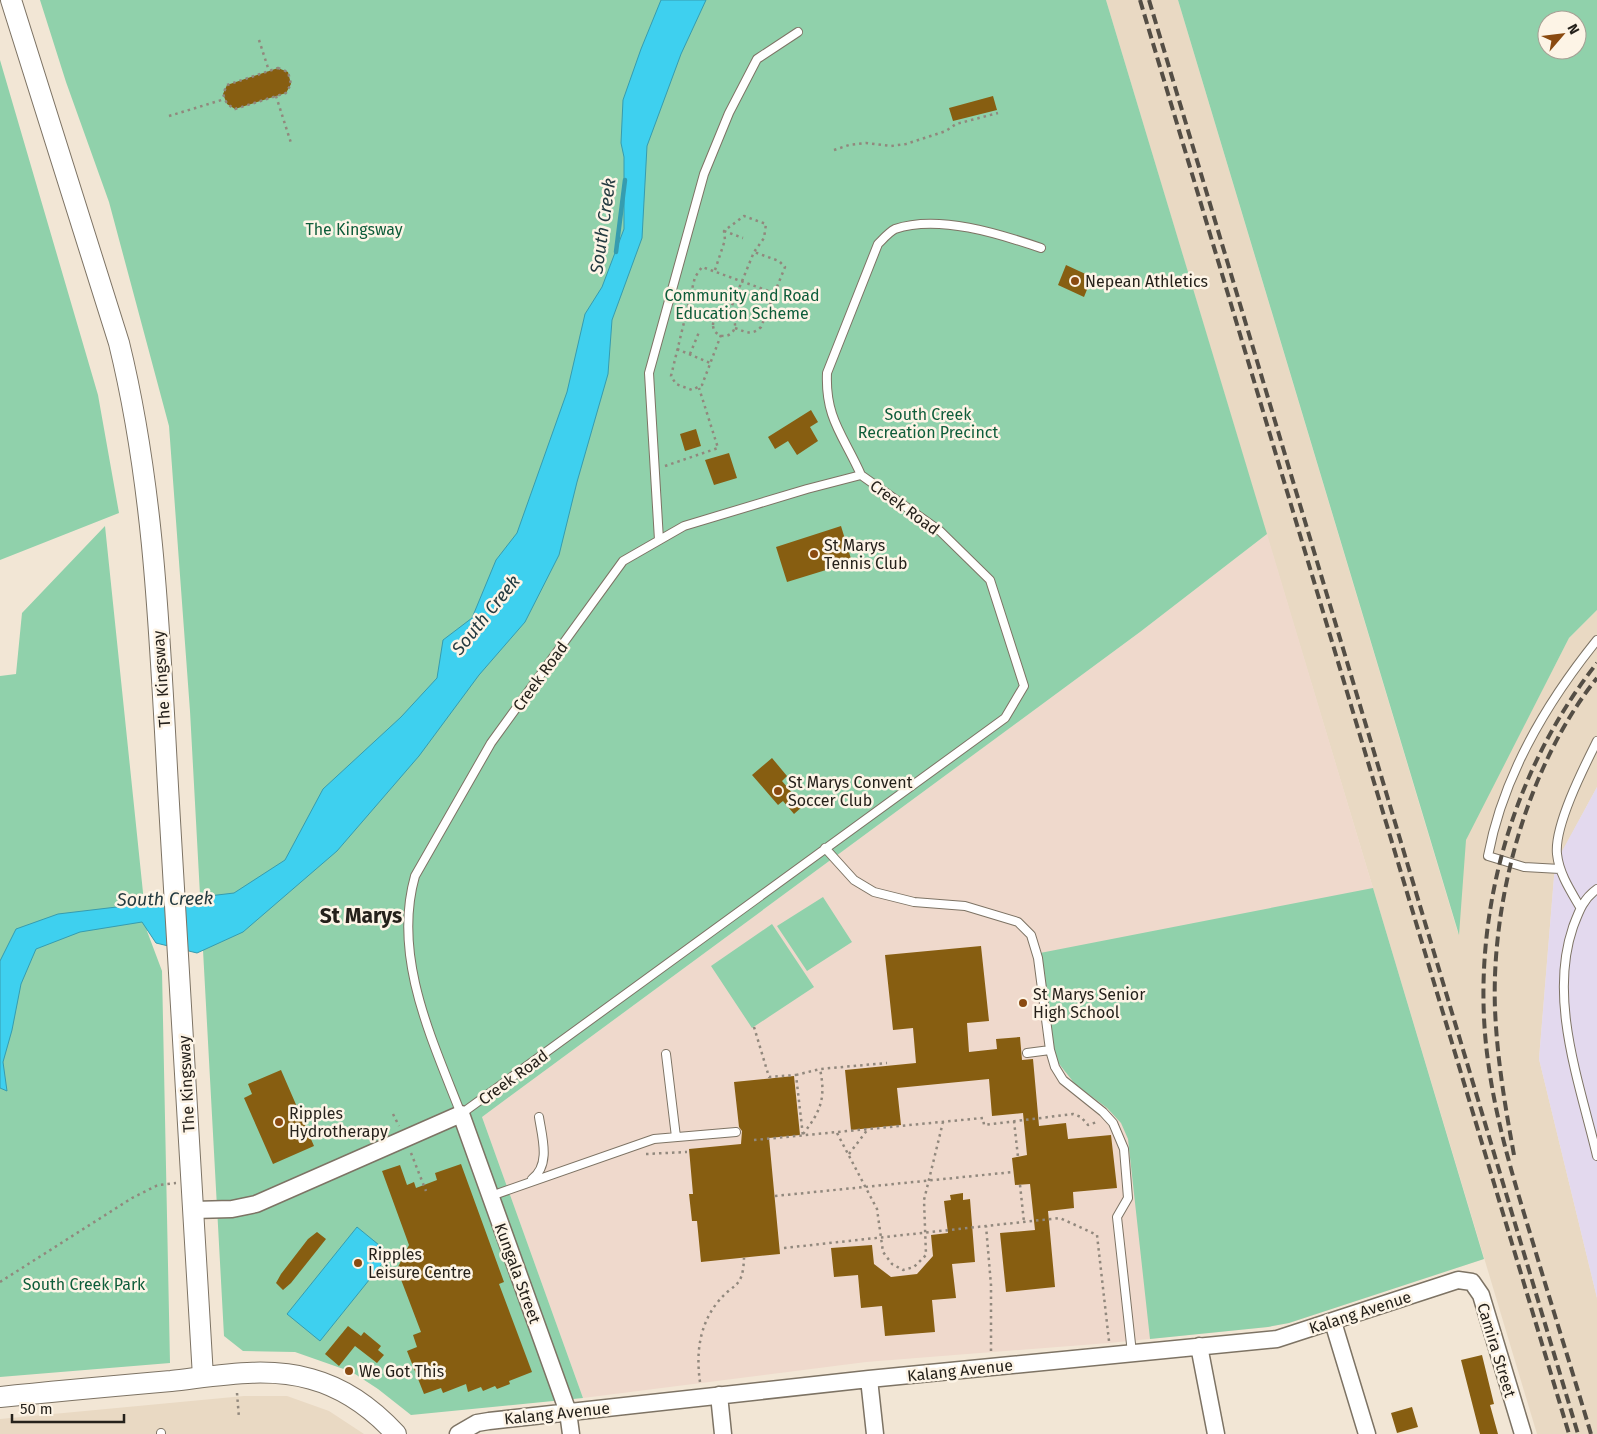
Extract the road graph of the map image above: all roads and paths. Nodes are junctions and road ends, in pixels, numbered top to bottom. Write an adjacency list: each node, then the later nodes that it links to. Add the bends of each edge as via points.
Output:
1 (11, 0): 62 (street, The Kingsway, via 108,304 131,394 150,520)
2 (798, 32): 28 (lane, via 757,59 729,113 704,174 649,373)
3 (258, 40): 4 (path)
4 (269, 71): 5 (path, via 278,68 288,72 292,84 286,93); 6 (path, via 227,85 223,94)
5 (276, 96): 6 (path, via 235,109); 9 (path)
6 (225, 99): 8 (path)
7 (998, 113): 10 (path, via 956,124 946,131 906,144 849,144)
8 (169, 116)
9 (291, 143)
10 (834, 150)
11 (724, 231): 12 (path); 14 (path, via 744,216 766,224 764,238); 15 (path, via 725,240)
12 (743, 238)
13 (1042, 248): 29 (lane, via 997,233 919,223 893,230 878,244 827,373 830,414)
14 (754, 252): 16 (path); 17 (path, via 784,264)
15 (715, 270): 16 (path); 18 (path, via 702,267 698,272)
16 (742, 281): 17 (path); 19 (path)
17 (774, 293): 21 (path, via 756,332 750,334)
18 (687, 308): 20 (path); 24 (path)
19 (728, 315): 20 (path, via 720,315); 21 (path)
20 (715, 320): 23 (path, via 715,330)
21 (735, 328): 23 (path, via 728,335)
22 (699, 332): 25 (path)
23 (721, 335): 26 (path)
24 (677, 349): 25 (path); 27 (path, via 671,376 676,384 692,390)
25 (690, 354): 26 (path)
26 (710, 364): 27 (path)
27 (699, 388): 28 (path, via 718,448)
28 (655, 469): 30 (lane)
29 (861, 475): 30 (lane, Creek Road, via 684,526); 33 (lane, Creek Road, via 940,531 990,580 1024,686 1005,718)
30 (659, 540): 45 (lane, Creek Road, via 623,561 491,743 415,876 409,896 408,927 413,973 423,1012)
31 (1597, 640): 34 (lane, via 1552,700 1532,738 1503,803 1488,856 1524,867)
32 (1597, 741): 34 (lane, via 1558,830)
33 (825, 848): 38 (lane, via 854,880 874,892 914,902 965,906 1018,922 1031,934 1038,958); 45 (lane, Creek Road)
34 (1560, 869): 36 (lane)
35 (1597, 889): 36 (lane)
36 (1580, 907): 59 (lane, via 1567,953 1564,1004)
37 (754, 1027): 43 (path, via 769,1077)
38 (1050, 1050): 39 (lane); 46 (lane, via 1054,1068 1063,1080)
39 (1027, 1052)
40 (666, 1054): 55 (lane)
41 (887, 1064): 42 (path)
42 (820, 1069): 43 (path); 54 (path, via 821,1104)
43 (796, 1075): 54 (path)
44 (393, 1114): 50 (path)
45 (461, 1114): 68 (street, Kungala Street); 70 (street, Creek Road, via 256,1204 232,1209)
46 (1106, 1115): 48 (path, via 1088,1125 1073,1114); 82 (lane, via 1120,1136 1127,1165 1128,1198 1117,1216)
47 (540, 1117): 64 (lane, via 544,1166)
48 (1014, 1121): 49 (path, via 984,1124 983,1118); 60 (path)
49 (943, 1122): 51 (path); 63 (path)
50 (399, 1128)
51 (868, 1129): 53 (path); 58 (path)
52 (736, 1132): 55 (lane)
53 (837, 1132): 54 (path); 58 (path)
54 (802, 1136): 56 (path)
55 (676, 1137): 64 (lane, via 654,1139)
56 (754, 1140)
57 (409, 1150): 67 (path)
58 (849, 1154): 66 (path)
59 (1597, 1156)
60 (1018, 1157)
61 (1013, 1172): 63 (path)
62 (191, 1181): 70 (street, The Kingsway); 78 (path, via 158,1185 132,1198)
63 (928, 1181): 66 (path); 73 (path)
64 (525, 1184): 68 (lane)
65 (1020, 1185): 71 (path)
66 (866, 1188): 69 (path); 74 (path, via 878,1213)
67 (426, 1191)
68 (491, 1196): 90 (street, Kungala Street)
69 (774, 1196)
70 (193, 1210): 84 (street, The Kingsway)
71 (1024, 1222): 72 (path); 80 (path, via 1060,1218 1097,1235)
72 (986, 1226): 73 (path); 83 (path, via 991,1285)
73 (925, 1233): 74 (path); 74 (path, via 926,1255 914,1266 903,1270 886,1259)
74 (881, 1238): 75 (path)
75 (784, 1248)
76 (744, 1258): 89 (path, via 740,1281 718,1301 702,1331 697,1357)
77 (1458, 1280): 79 (street, Kalang Avenue); 99 (street, Camira Street, via 1472,1282 1481,1295)
78 (0, 1282)
79 (1332, 1322): 81 (street, Kalang Avenue, via 1277,1339); 98 (street)
80 (1109, 1345)
81 (1199, 1346): 82 (street, Kalang Avenue); 97 (street)
82 (1132, 1353): 85 (street, Kalang Avenue)
83 (991, 1358)
84 (203, 1378): 88 (street); 92 (street, via 264,1373 310,1379 358,1400)
85 (869, 1379): 87 (street, Kalang Avenue); 96 (street)
86 (237, 1393): 91 (path)
87 (719, 1395): 89 (street, Kalang Avenue); 95 (street)
88 (0, 1397)
89 (702, 1397): 90 (street, Kalang Avenue)
90 (568, 1412): 93 (street, Kalang Avenue, via 483,1422); 94 (street, Kungala Street)
91 (239, 1418)
92 (396, 1434)
93 (458, 1434)
94 (571, 1434)
95 (723, 1434)
96 (875, 1434)
97 (1216, 1434)
98 (1366, 1434)
99 (1523, 1434)

